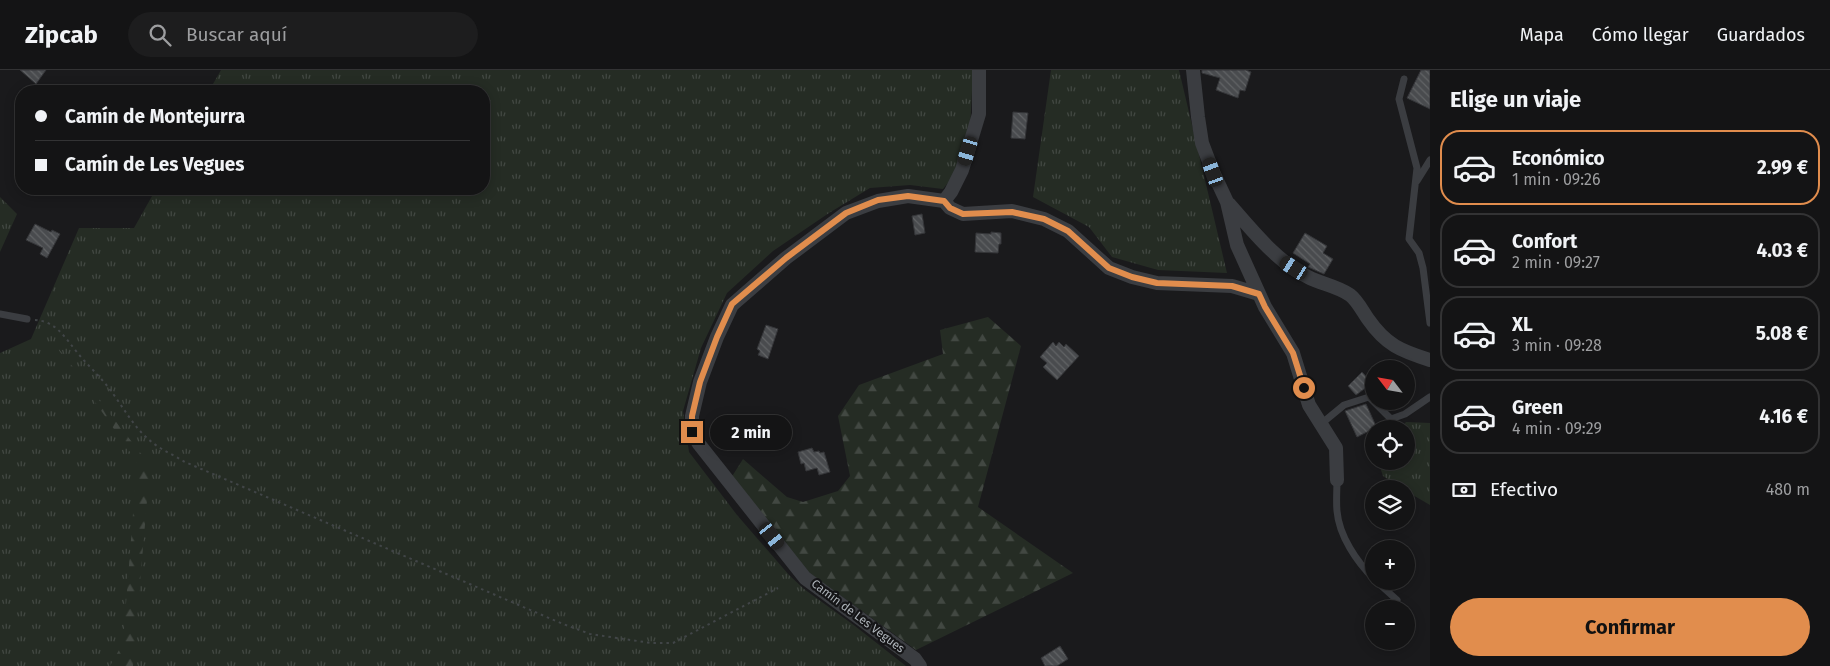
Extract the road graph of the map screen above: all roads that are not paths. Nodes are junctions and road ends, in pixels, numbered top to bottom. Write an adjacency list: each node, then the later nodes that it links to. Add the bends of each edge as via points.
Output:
1 (979, 70): 6 (street, via 979,114 962,170)
2 (1193, 70): 7 (street, via 1202,143)
3 (1404, 79): 5 (lane, via 1399,99 1417,168)
4 (1430, 160): 5 (lane)
5 (1416, 184): 11 (lane, via 1409,239 1419,253 1423,268)
6 (944, 201): 8 (street, via 963,214 1012,212 1044,219 1068,231 1109,268 1132,277 1157,283 1232,286); 19 (street, Camín de Les Vegues, via 908,196 878,200 846,213 732,304 700,382 692,416 692,432 699,444 805,578 915,659)
7 (1227, 202): 8 (street, via 1237,245); 12 (street, via 1281,260 1308,277 1352,296 1388,342 1400,350)
8 (1259, 294): 14 (street, via 1293,353 1309,405)
9 (0, 314): 10 (lane)
10 (27, 319)
11 (1430, 323)
12 (1429, 356)
13 (1430, 397): 14 (lane, via 1390,420 1368,396 1344,405)
14 (1321, 424): 15 (street, via 1336,448)
15 (1337, 480): 16 (lane, via 1337,513 1342,531)
16 (1365, 568)
17 (1386, 590): 18 (lane)
18 (1397, 600)
19 (920, 666)

